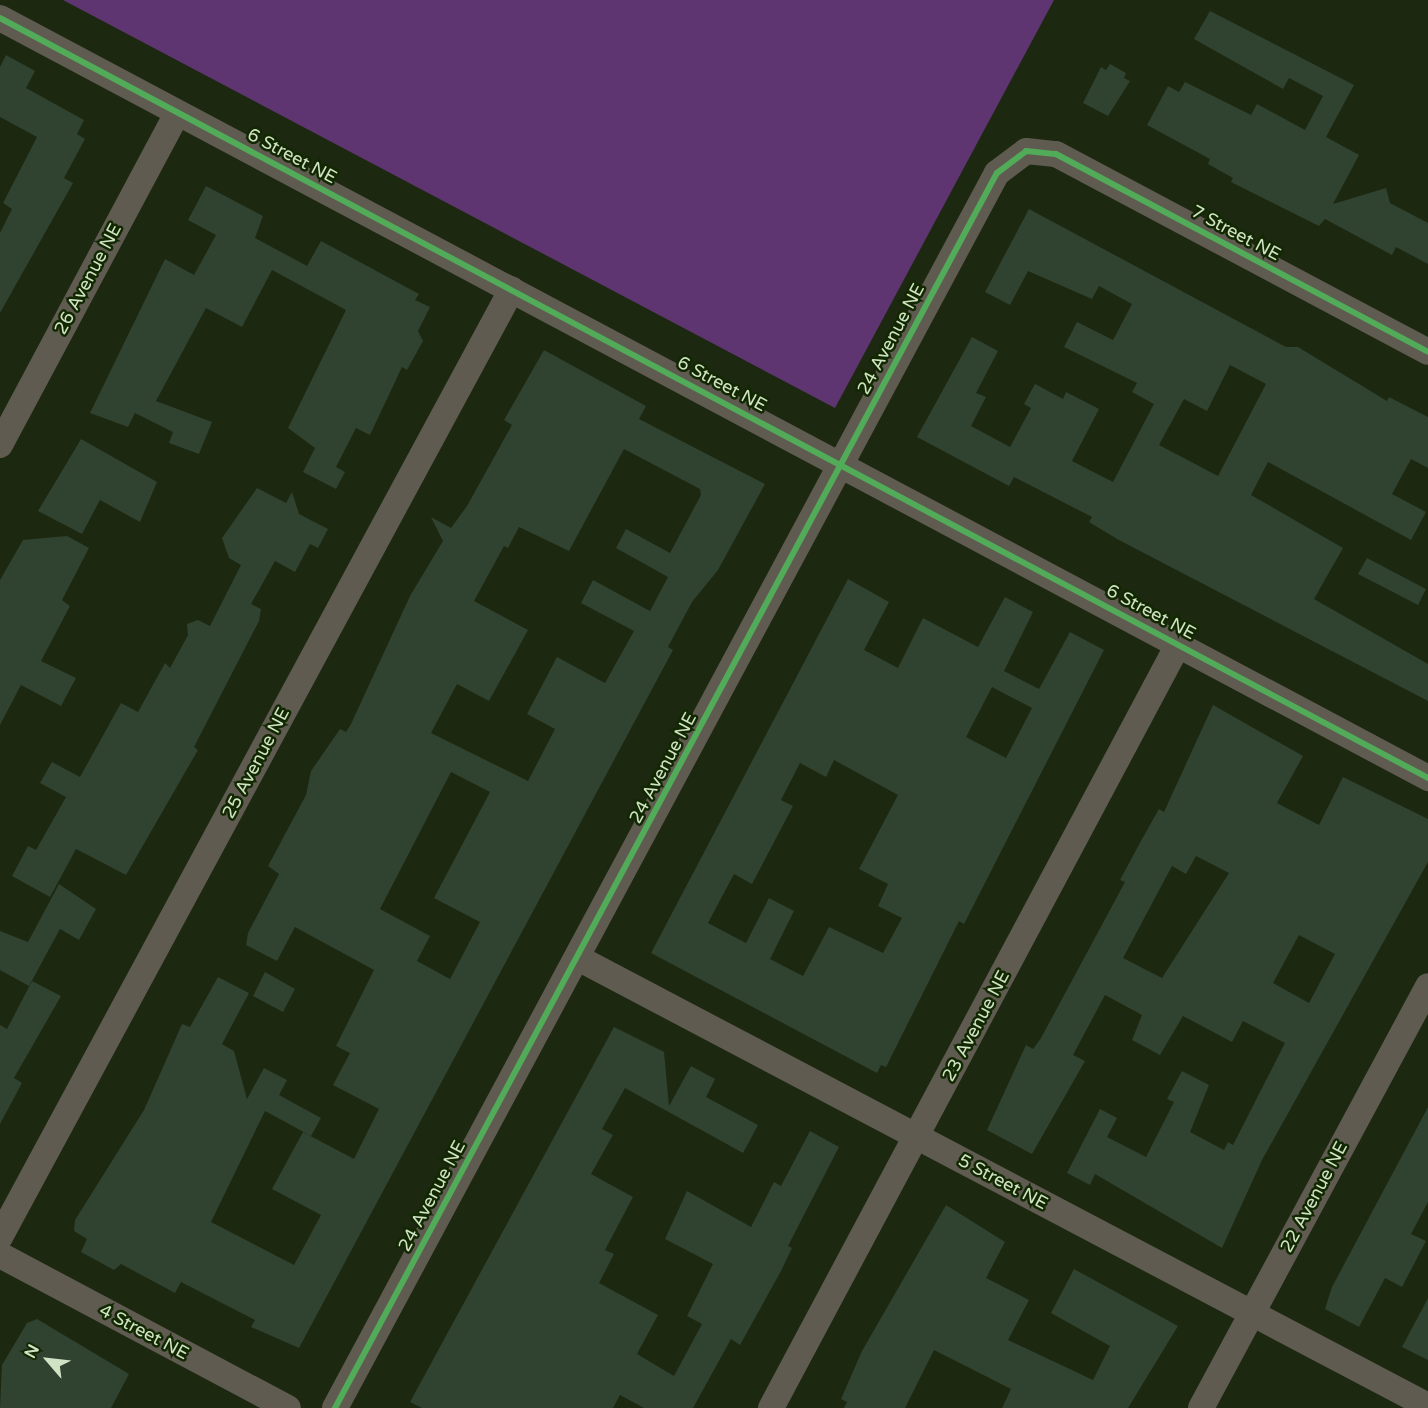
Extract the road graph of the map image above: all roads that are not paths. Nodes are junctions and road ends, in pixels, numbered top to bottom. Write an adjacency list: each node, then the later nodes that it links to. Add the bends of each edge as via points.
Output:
1 (0, 18): 2 (street, 6 Street NE)
2 (177, 113): 4 (street, 6 Street NE); 6 (street, 26 Avenue NE)
3 (1026, 151): 5 (street, 7 Street NE, via 1056,154); 7 (street, 24 Avenue NE, via 996,173)
4 (512, 289): 7 (street, 6 Street NE); 13 (street, 25 Avenue NE)
5 (1428, 352)
6 (0, 445)
7 (841, 465): 8 (street, 6 Street NE); 10 (street, 24 Avenue NE)
8 (1179, 643): 9 (street, 6 Street NE); 12 (street, 23 Avenue NE)
9 (1428, 778)
10 (578, 958): 12 (street, 5 Street NE); 18 (street, 24 Avenue NE)
11 (1428, 986): 15 (street, 22 Avenue NE)
12 (917, 1136): 15 (street, 5 Street NE); 19 (street, 23 Avenue NE)
13 (0, 1237)
14 (0, 1255): 17 (street, 4 Street NE)
15 (1251, 1313): 16 (street, 5 Street NE); 20 (street, 22 Avenue NE)
16 (1428, 1406)
17 (288, 1408)
18 (334, 1408)
19 (771, 1408)
20 (1201, 1408)

